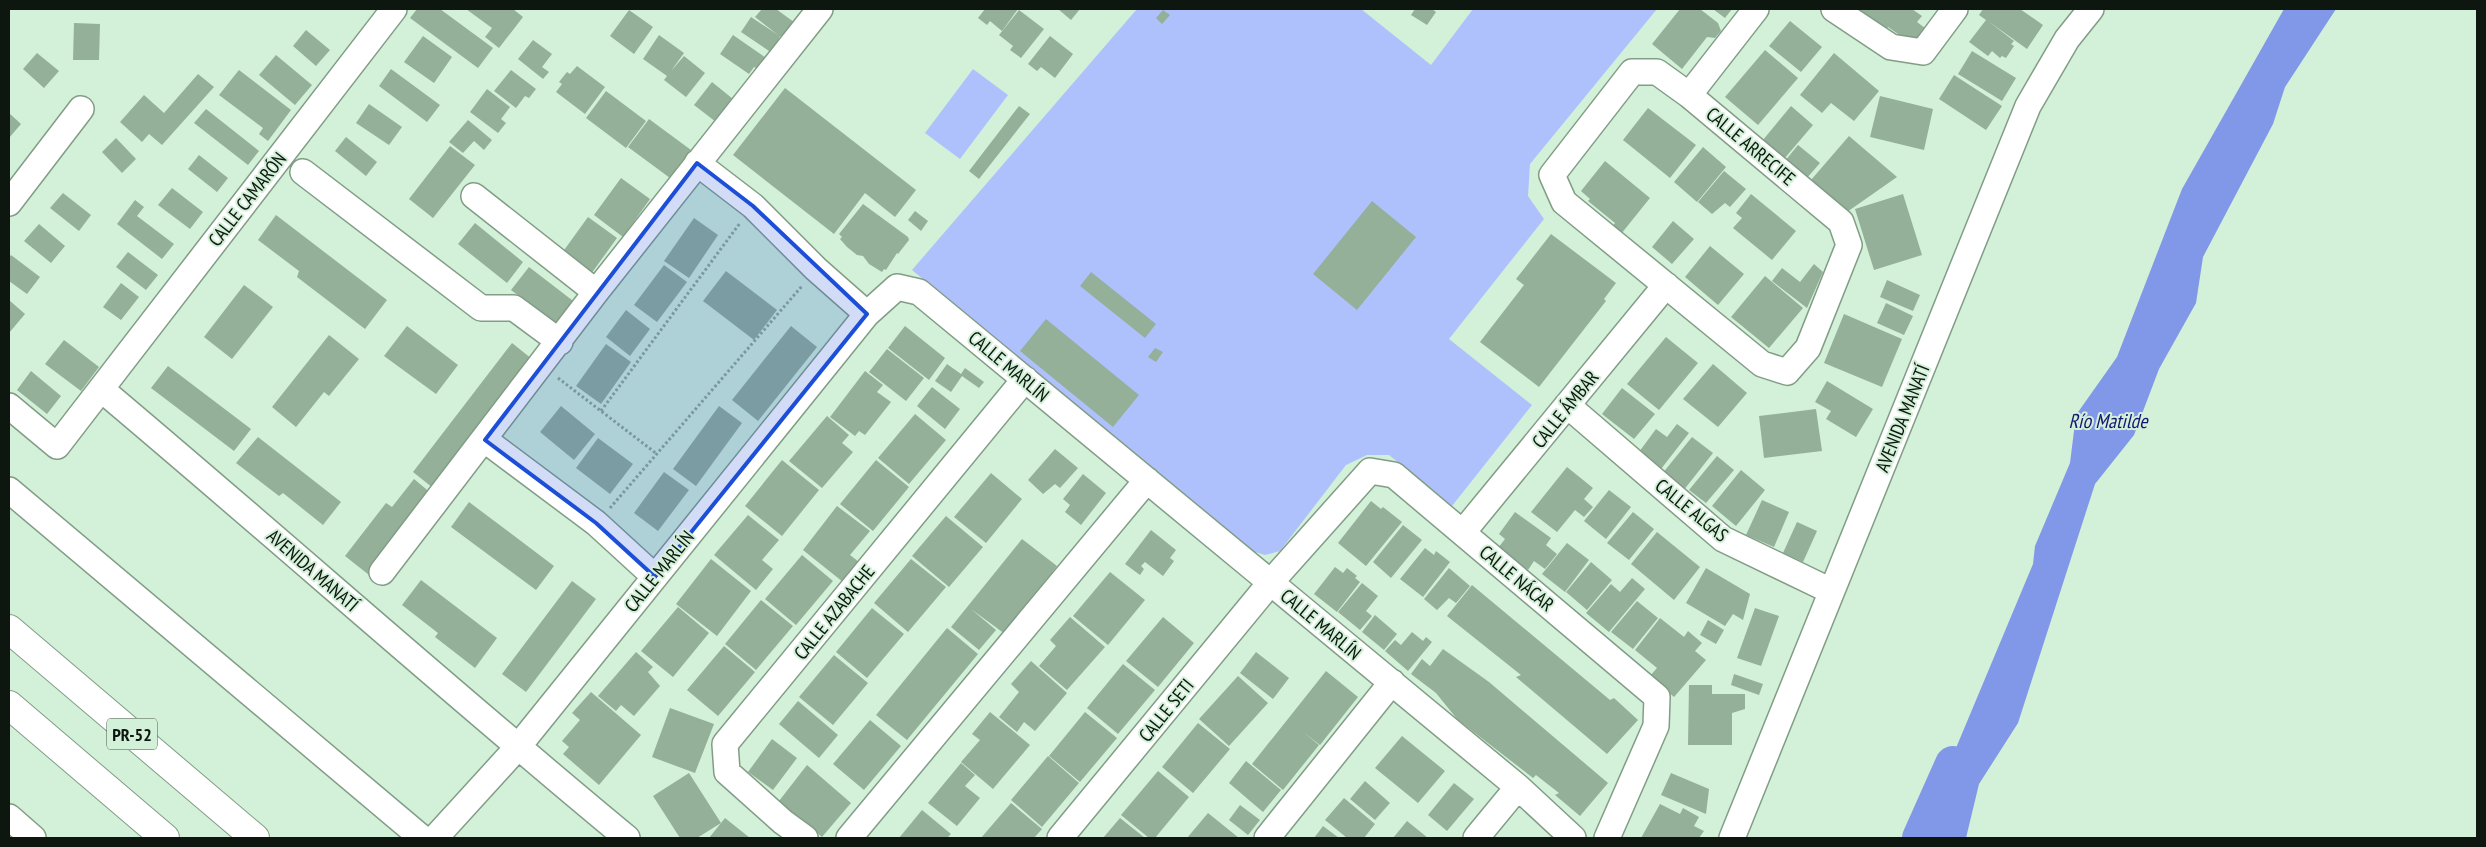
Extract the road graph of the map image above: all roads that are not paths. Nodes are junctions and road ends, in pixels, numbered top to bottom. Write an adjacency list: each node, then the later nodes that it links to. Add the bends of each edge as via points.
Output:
1 (394, 9): 18 (street, CALLE CAMARÓN)
2 (820, 9): 9 (street)
3 (1756, 9): 7 (street)
4 (1834, 9): 5 (street, via 1892,47 1923,52)
5 (1955, 9)
6 (2091, 9): 28 (street, AVENIDA MANATÍ, via 2067,39 2028,106)
7 (1689, 95): 13 (street, CALLE ARRECIFE, via 1657,72 1632,72 1552,176 1564,202); 13 (street, CALLE ARRECIFE, via 1841,222 1849,246 1808,348 1787,372 1762,364)
8 (81, 109): 12 (street)
9 (697, 162): 14 (street); 15 (street, via 753,206)
10 (303, 172): 16 (street, via 481,308 514,308)
11 (474, 196): 14 (street)
12 (9, 203)
13 (1666, 285): 20 (street, CALLE ÁMBAR)
14 (596, 292): 16 (street)
15 (867, 314): 17 (street, CALLE MARLÍN, via 897,287 919,292); 26 (street, CALLE MARLÍN)
16 (560, 342): 21 (street)
17 (1025, 379): 22 (street, CALLE MARLÍN); 41 (street, CALLE AZABACHE, via 726,744 727,772)
18 (101, 389): 19 (street, via 57,446); 32 (street, AVENIDA MANATÍ)
19 (9, 406)
20 (1567, 406): 24 (street, CALLE ÁMBAR); 28 (street, CALLE ALGAS, via 1723,539)
21 (484, 440): 25 (street, via 427,533); 26 (street, via 596,523)
22 (1148, 480): 27 (street, CALLE MARLÍN); 42 (street)
23 (9, 490): 38 (street)
24 (1463, 532): 27 (street, CALLE NÁCAR, via 1394,475 1370,471); 47 (street, CALLE NÁCAR, via 1657,697 1656,726)
25 (382, 572)
26 (655, 577): 32 (street, CALLE MARLÍN)
27 (1271, 582): 30 (street, CALLE MARLÍN); 43 (street, CALLE SETI)
28 (1832, 591): 48 (street, AVENIDA MANATÍ)
29 (9, 629): 37 (highway, PR-52)
30 (1392, 682): 33 (street, CALLE MARLÍN); 44 (street)
31 (9, 705): 36 (highway)
32 (518, 748): 39 (street, CALLE MARLÍN); 40 (street, AVENIDA MANATÍ)
33 (1518, 787): 45 (street); 46 (street, CALLE MARLÍN)
34 (9, 817): 35 (street)
35 (33, 838)
36 (165, 838)
37 (255, 838)
38 (422, 838)
39 (435, 838)
40 (627, 838)
41 (805, 838)
42 (849, 838)
43 (1060, 838)
44 (1266, 838)
45 (1476, 838)
46 (1573, 838)
47 (1607, 838)
48 (1732, 838)

